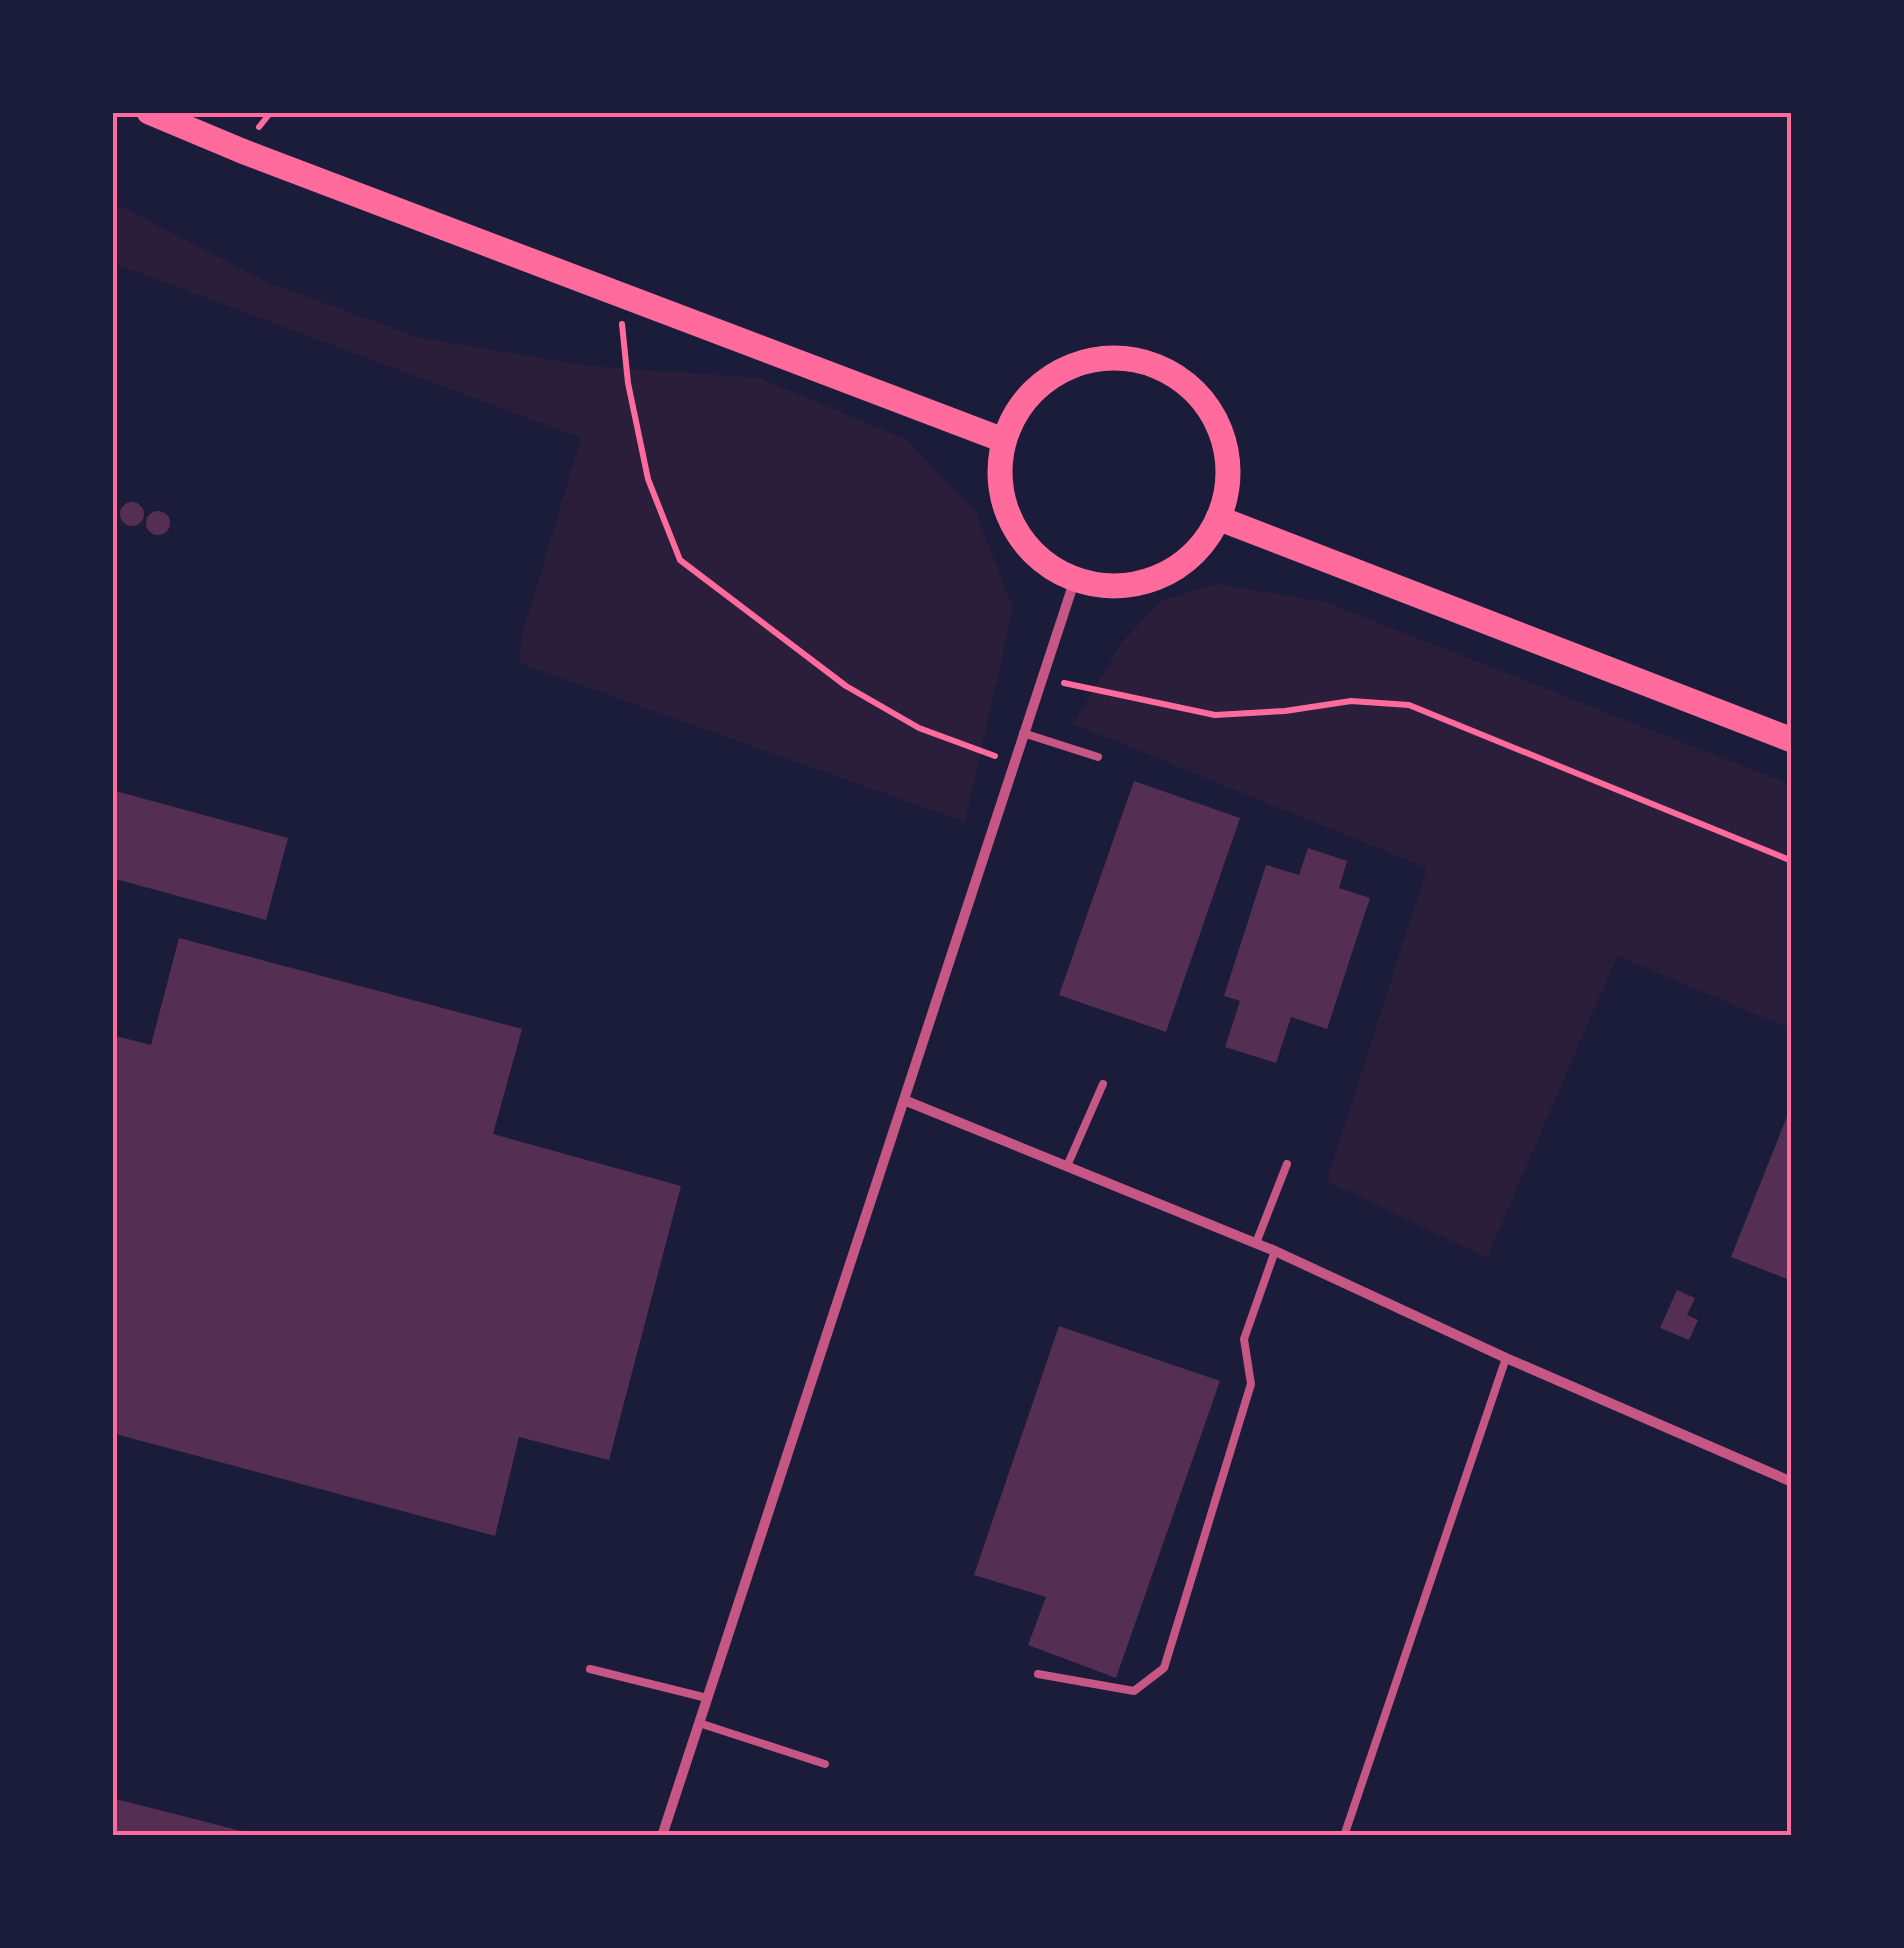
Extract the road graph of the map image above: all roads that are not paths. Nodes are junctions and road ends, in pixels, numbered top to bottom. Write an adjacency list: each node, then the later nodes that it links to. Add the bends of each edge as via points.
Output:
1 (149, 112): 2 (main road)
2 (1004, 440): 3 (main road, via 1028,396 1068,367 1116,358 1165,369 1204,401 1225,445 1226,495); 4 (main road, via 999,464 1006,513 1034,554)
3 (1218, 518): 4 (main road, via 1170,572 1147,581); 6 (main road)
4 (1075, 580): 5 (street)
5 (1024, 733): 7 (lane); 9 (street)
6 (1792, 740)
7 (1098, 757)
8 (1103, 1084): 11 (lane)
9 (904, 1100): 11 (street); 18 (street)
10 (1287, 1164): 12 (lane)
11 (1067, 1166): 12 (street)
12 (1256, 1243): 13 (street)
13 (1276, 1251): 14 (street); 17 (lane, via 1244,1339 1252,1384 1164,1668 1134,1691)
14 (1506, 1358): 15 (street); 22 (lane)
15 (1792, 1482)
16 (590, 1669): 18 (lane)
17 (1038, 1674)
18 (707, 1698): 19 (street)
19 (699, 1723): 20 (lane); 21 (street)
20 (825, 1764)
21 (662, 1836)
22 (1344, 1836)

